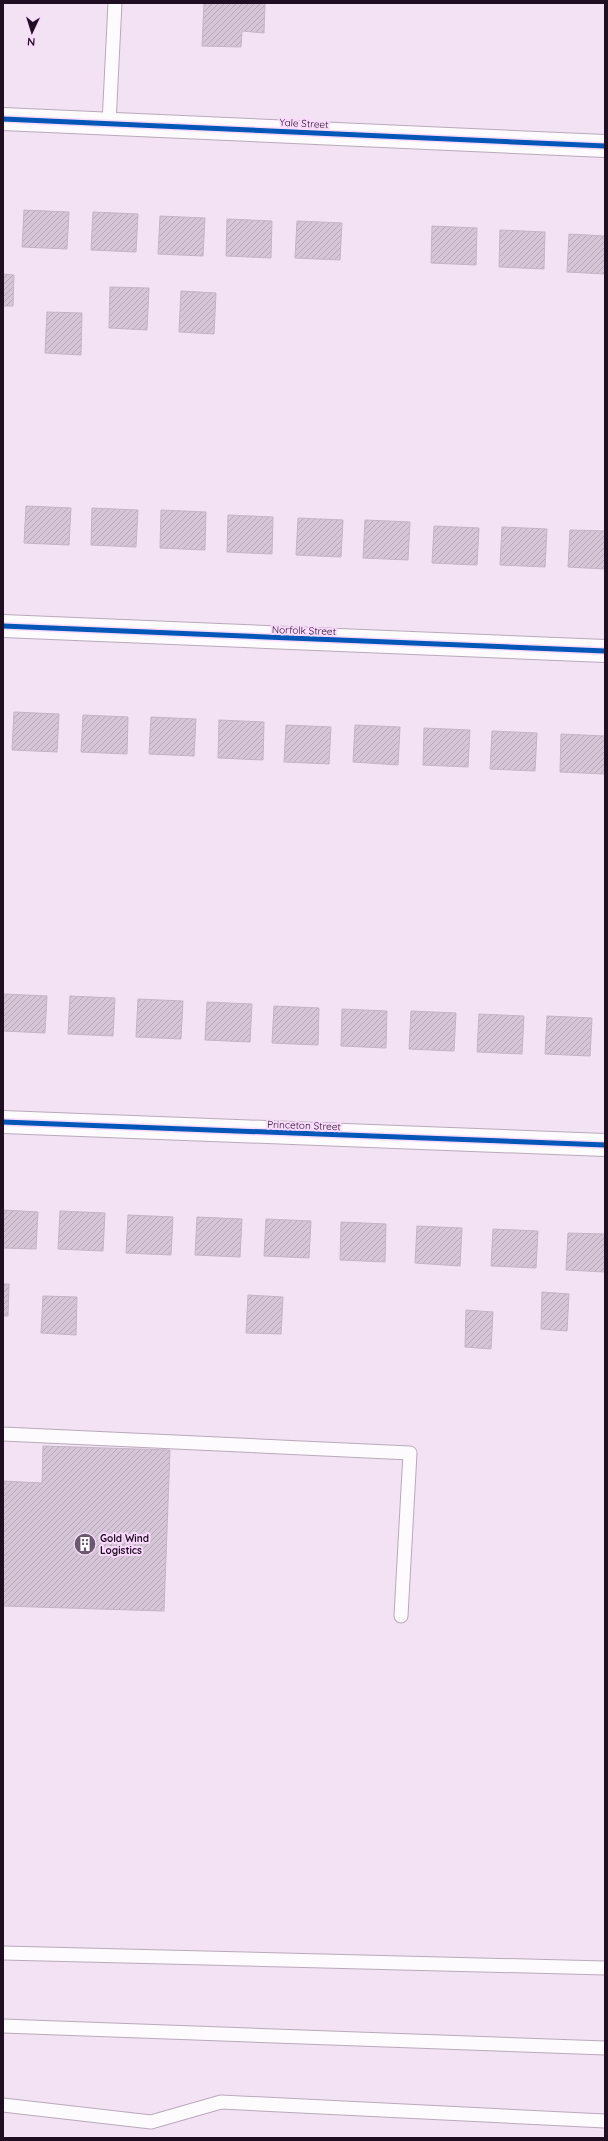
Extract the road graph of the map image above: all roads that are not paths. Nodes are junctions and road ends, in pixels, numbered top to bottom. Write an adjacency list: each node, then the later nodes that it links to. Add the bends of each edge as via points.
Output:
1 (115, 3): 3 (lane)
2 (3, 119): 3 (street, Yale Street)
3 (109, 123): 4 (street, Yale Street)
4 (605, 146)
5 (3, 626): 6 (street, Norfolk Street)
6 (605, 651)
7 (3, 1122): 8 (street, Princeton Street)
8 (605, 1145)
9 (3, 1434): 10 (lane, via 410,1453)
10 (401, 1616)
11 (3, 1953): 12 (lane)
12 (605, 1968)
13 (3, 2026): 14 (lane)
14 (605, 2048)
15 (3, 2105): 16 (lane, via 151,2122 222,2102)
16 (605, 2121)

